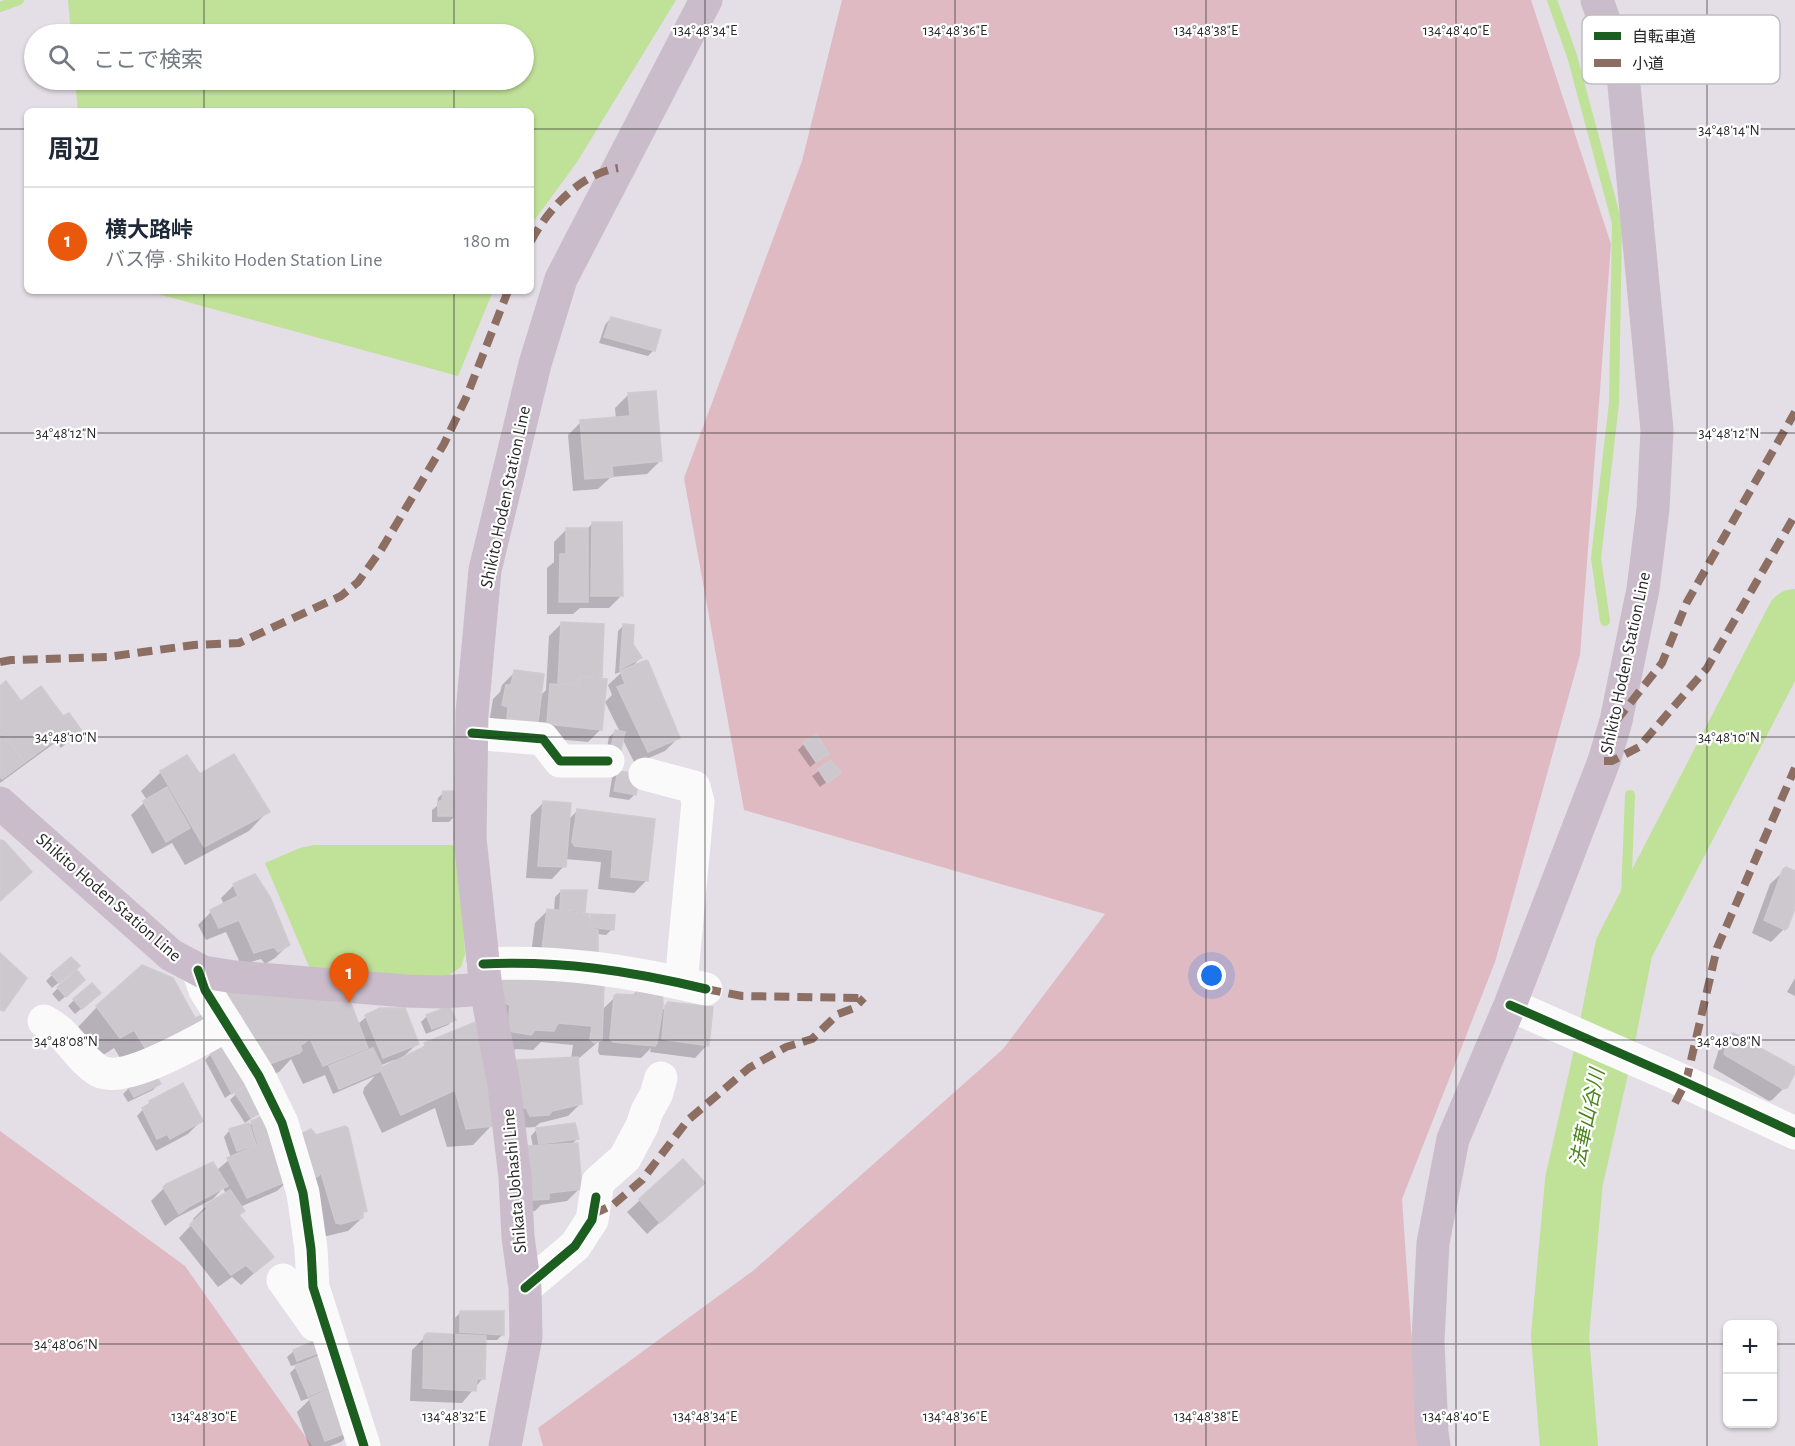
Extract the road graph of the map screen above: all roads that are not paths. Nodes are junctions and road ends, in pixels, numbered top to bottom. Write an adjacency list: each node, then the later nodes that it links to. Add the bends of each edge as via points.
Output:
1 (706, 0): 5 (main road, Shikito Hoden Station Line, via 561,279 535,364 485,570)
2 (1597, 0): 3 (main road, Shikito Hoden Station Line)
3 (1602, 15)
4 (1624, 84): 11 (main road, Shikito Hoden Station Line, via 1657,430 1653,509 1643,589 1616,721)
5 (472, 733): 6 (street, via 543,739 560,761); 10 (main road, Shikito Hoden Station Line, via 470,838)
6 (608, 761)
7 (645, 774): 10 (street, via 694,788 698,802 693,986 607,969 526,962)
8 (0, 803): 9 (main road, Shikito Hoden Station Line, via 171,955)
9 (198, 969): 10 (main road, Shikito Hoden Station Line, via 236,977 441,992); 13 (street, via 205,990)
10 (484, 976): 17 (main road, Shikata Uohashi Line, via 504,1085)
11 (1510, 1005): 15 (street); 21 (main road, Shikito Hoden Station Line, via 1453,1139 1433,1243 1428,1341)
12 (44, 1022): 13 (street, via 61,1032 101,1072 121,1073 159,1060)
13 (227, 1025): 18 (street, via 282,1123 303,1192 313,1287)
14 (661, 1078): 17 (street, via 625,1158 598,1182 592,1220 575,1246)
15 (1795, 1133)
16 (283, 1280): 18 (street)
17 (525, 1288): 20 (main road, Shikata Uohashi Line, via 526,1337)
18 (332, 1347): 19 (street)
19 (364, 1446)
20 (505, 1446)
21 (1434, 1446)

